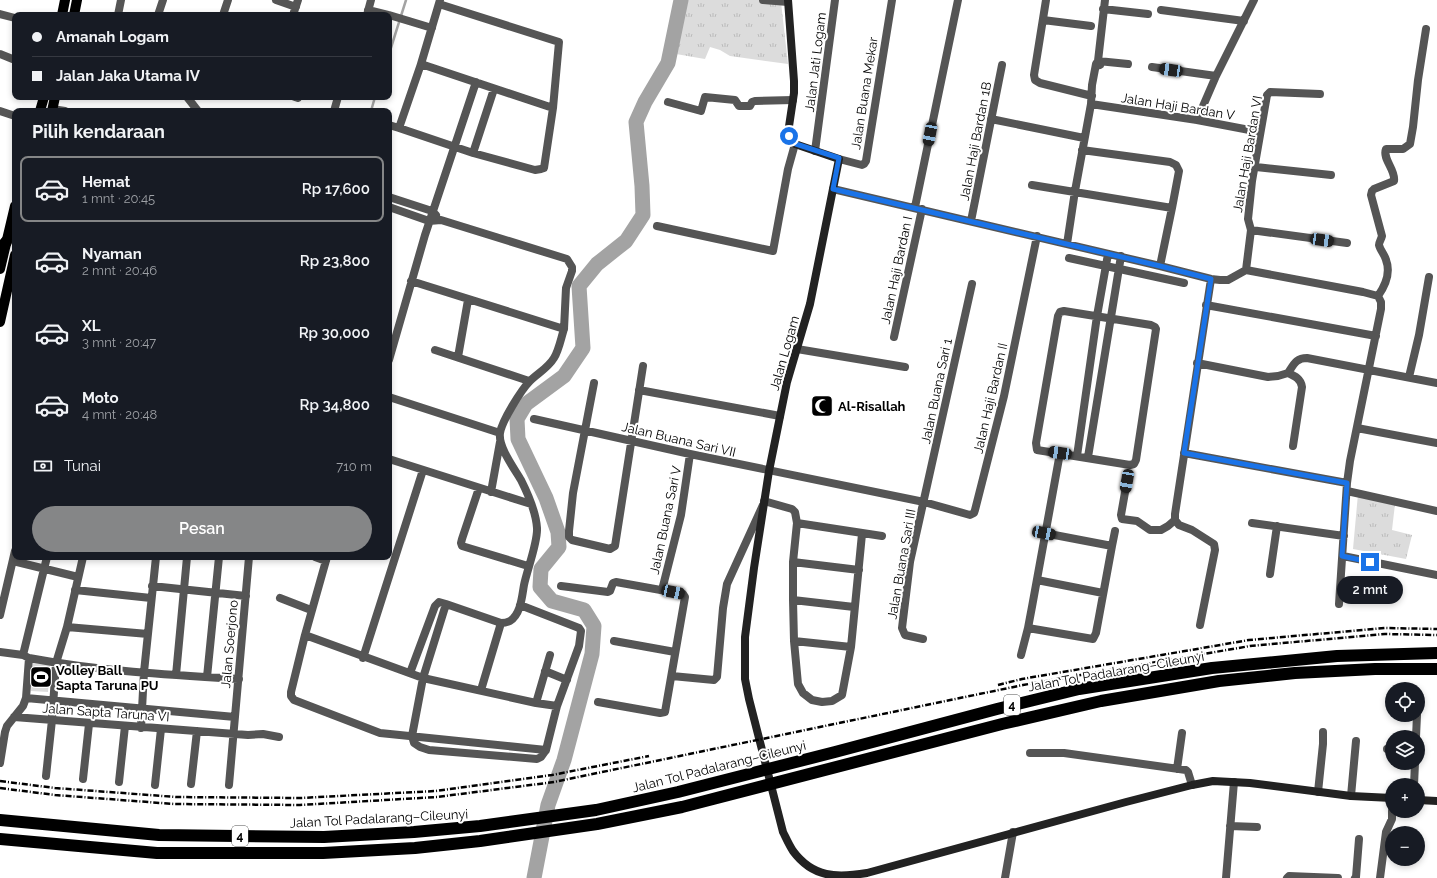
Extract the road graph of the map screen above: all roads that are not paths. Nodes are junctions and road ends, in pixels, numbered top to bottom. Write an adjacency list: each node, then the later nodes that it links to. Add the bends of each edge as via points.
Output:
1 (65, 0): 20 (main road)
2 (77, 0): 21 (main road)
3 (122, 0): 22 (street)
4 (163, 0): 23 (street)
5 (228, 0): 24 (street)
6 (276, 0): 17 (street)
7 (371, 0): 25 (street)
8 (763, 0): 15 (street)
9 (835, 0): 61 (street, Jalan Jati Logam)
10 (892, 0): 63 (street, Jalan Buana Mekar, via 866,161 862,165)
11 (958, 0): 71 (street, Jalan Haji Bardan I)
12 (1046, 0): 30 (street)
13 (1105, 0): 18 (street)
14 (1254, 0): 31 (street)
15 (788, 1): 46 (street, via 794,72)
16 (440, 2): 33 (street); 49 (street, via 559,42)
17 (296, 7)
18 (1104, 9): 27 (street); 37 (street)
19 (1161, 10): 31 (street)
20 (63, 12)
21 (75, 12)
22 (119, 12)
23 (159, 12)
24 (224, 12)
25 (367, 12)
26 (0, 14): 29 (street)
27 (1148, 14)
28 (392, 16): 33 (street)
29 (12, 17)
30 (1043, 20): 32 (street); 47 (street, Jalan Haji Bardan V, via 1035,80)
31 (1244, 21): 42 (street)
32 (1091, 26)
33 (432, 28): 38 (street)
34 (1426, 29): 100 (street, via 1410,144 1403,149 1386,149 1385,154 1394,181 1374,189 1371,195 1382,236 1379,246 1388,267 1387,277)
35 (0, 54): 36 (street)
36 (12, 59)
37 (1098, 61): 39 (street); 47 (street, via 1100,65 1097,86)
38 (422, 64): 43 (street); 55 (street)
39 (1128, 64)
40 (1002, 65): 52 (street, Jalan Haji Bardan 1B)
41 (1152, 67): 42 (street)
42 (1216, 76): 53 (street)
43 (476, 82): 44 (street); 59 (street)
44 (494, 89): 49 (street); 62 (street)
45 (1320, 94): 56 (street, Jalan Haji Bardan VI, via 1268,93)
46 (793, 100): 48 (street, via 755,101 748,107 739,106 735,100 705,97 701,111); 58 (street, via 788,133)
47 (1092, 100): 53 (street, Jalan Haji Bardan V); 57 (street)
48 (668, 102)
49 (553, 108): 62 (street, via 546,165 541,170)
50 (0, 111): 51 (street)
51 (12, 115)
52 (991, 119): 57 (street); 77 (street, Jalan Haji Bardan 1B)
53 (1198, 120): 56 (street, Jalan Haji Bardan V)
54 (392, 126): 55 (street)
55 (399, 128): 59 (street)
56 (1260, 132): 64 (street, Jalan Haji Bardan VI)
57 (1084, 138): 60 (street)
58 (796, 144): 61 (street); 78 (street, via 788,169 773,251)
59 (454, 146): 62 (street); 73 (street)
60 (1082, 150): 68 (street); 72 (street, via 1170,162 1176,165 1179,171)
61 (815, 151): 63 (street)
62 (473, 153)
63 (839, 158): 67 (street, Jalan Logam)
64 (1256, 167): 65 (street); 79 (street, Jalan Haji Bardan VI, via 1248,215)
65 (1331, 176)
66 (1032, 185): 68 (street)
67 (833, 189): 71 (street); 112 (street, Jalan Logam, via 810,304)
68 (1075, 191): 72 (street); 81 (street)
69 (392, 198): 73 (street)
70 (392, 208): 76 (street)
71 (918, 208): 77 (street); 110 (street, Jalan Haji Bardan I)
72 (1172, 208): 89 (street)
73 (432, 211): 75 (street); 76 (street)
74 (12, 216): 83 (main road)
75 (441, 220): 76 (street); 108 (street, via 567,259 572,271 566,288)
76 (429, 221): 96 (street)
77 (971, 221): 80 (street)
78 (657, 226)
79 (1251, 230): 82 (street); 92 (street, Jalan Haji Bardan VI)
80 (1037, 236): 81 (street); 147 (street, Jalan Haji Bardan II, via 1004,396 974,513 970,515)
81 (1067, 244): 84 (street)
82 (1347, 244)
83 (3, 246): 90 (main road)
84 (1108, 254): 85 (street); 88 (street)
85 (1121, 256): 89 (street); 91 (street)
86 (1069, 258): 88 (street)
87 (12, 261): 93 (main road)
88 (1105, 266): 91 (street); 102 (street)
89 (1160, 266): 95 (street)
90 (0, 269)
91 (1119, 269): 97 (street); 103 (street)
92 (1246, 270): 95 (street, via 1228,280); 100 (street)
93 (5, 275): 99 (main road)
94 (1429, 277): 120 (street, via 1420,335)
95 (1211, 279): 104 (street)
96 (410, 281): 101 (street); 111 (street)
97 (1184, 282)
98 (972, 284): 147 (street, Jalan Buana Sari 1)
99 (4, 286): 107 (main road)
100 (1378, 296): 109 (street, via 1381,309)
101 (468, 300): 108 (street); 114 (street)
102 (1099, 303): 103 (street); 105 (street)
103 (1112, 305): 106 (street)
104 (1206, 305): 109 (street); 115 (street)
105 (1097, 316): 106 (street); 135 (street, via 1064,311 1058,316 1036,443 1037,450); 138 (street)
106 (1110, 318): 139 (street); 139 (street, via 1156,327 1136,460 1130,465)
107 (0, 322)
108 (564, 330): 121 (street, via 554,358)
109 (1376, 336): 118 (street)
110 (894, 337)
111 (392, 349)
112 (797, 349): 117 (street); 126 (street, Jalan Logam)
113 (435, 350): 114 (street)
114 (458, 357): 121 (street)
115 (1197, 363): 119 (street, via 1268,377); 136 (street)
116 (643, 366): 124 (street)
117 (905, 367)
118 (1369, 369): 119 (street, via 1304,358 1297,360); 120 (street); 128 (street)
119 (1288, 373): 134 (street, via 1298,378 1302,384)
120 (1409, 377): 123 (street)
121 (530, 381): 130 (street, via 511,407)
122 (594, 383): 129 (street)
123 (1437, 383)
124 (639, 390): 126 (street); 131 (street)
125 (392, 398): 130 (street)
126 (780, 416): 142 (street, Jalan Logam)
127 (534, 419): 129 (street, Jalan Buana Sari VII)
128 (1357, 428): 133 (street); 144 (street)
129 (584, 430): 131 (street, Jalan Buana Sari VII); 131 (street, via 569,537 572,540 610,549 615,546)
130 (500, 432): 132 (street)
131 (632, 440): 137 (street, Jalan Buana Sari VII)
132 (500, 442): 146 (street); 149 (street)
133 (1437, 443)
134 (1293, 446)
135 (1060, 453): 138 (street); 156 (street)
136 (1184, 453): 144 (street); 151 (street)
137 (690, 454): 142 (street, Jalan Buana Sari VII); 182 (street, Jalan Buana Sari V, via 681,515)
138 (1077, 456): 139 (street)
139 (1088, 457)
140 (392, 460): 141 (street)
141 (424, 470): 145 (street); 211 (street)
142 (769, 471): 147 (street, Jalan Buana Sari VII); 148 (street, Jalan Logam)
143 (1127, 481): 151 (street, via 1122,519 1137,521 1150,530 1161,530)
144 (1347, 487): 150 (street); 159 (street)
145 (479, 488): 146 (street); 171 (street, via 462,546)
146 (491, 492): 149 (street)
147 (924, 502): 201 (street, Jalan Buana Sari III, via 910,562 902,625 905,635)
148 (764, 503): 152 (street, via 792,509); 218 (street, via 728,584 723,608 717,677 714,680); 265 (street, Jalan Logam, via 745,644 745,679 783,832 794,851 806,864 823,874 845,876 874,872)
149 (531, 504): 171 (street, via 537,535)
150 (1437, 511)
151 (1175, 520): 196 (street, via 1214,544 1215,550)
152 (797, 523): 157 (street); 170 (street)
153 (1252, 523): 154 (street)
154 (1277, 526): 159 (street); 174 (street)
155 (1115, 531): 160 (street)
156 (1044, 533): 160 (street); 177 (street)
157 (862, 534): 158 (street); 173 (street)
158 (882, 536)
159 (1344, 536): 161 (street)
160 (1112, 546): 184 (street)
161 (1342, 556): 176 (street); 190 (street)
162 (46, 560): 172 (street)
163 (82, 560): 175 (street)
164 (156, 560): 178 (street)
165 (187, 560): 181 (street)
166 (219, 560): 183 (street)
167 (249, 560): 185 (street, Jalan Soerjono)
168 (327, 560): 193 (street)
169 (13, 561): 172 (street); 194 (street)
170 (793, 562): 173 (street); 188 (street)
171 (528, 566): 191 (street)
172 (44, 568): 175 (street); 210 (street)
173 (859, 570): 192 (street)
174 (1270, 574)
175 (78, 576): 180 (street)
176 (1437, 576)
177 (1037, 580): 184 (street); 198 (street)
178 (152, 586): 181 (street); 186 (street)
179 (561, 586): 182 (street, via 608,592 616,582)
180 (75, 590): 186 (street); 197 (street)
181 (184, 590): 183 (street); 217 (street)
182 (662, 590): 206 (street, via 683,594 685,597)
183 (215, 593): 185 (street); 219 (street)
184 (1103, 593): 198 (street, via 1093,639)
185 (246, 596): 221 (street, Jalan Soerjono)
186 (151, 598): 199 (street)
187 (280, 598): 193 (street)
188 (793, 600): 192 (street); 203 (street)
189 (446, 604): 195 (street); 216 (street, via 439,602 435,606); 220 (street)
190 (1339, 604)
191 (520, 605): 195 (street, via 510,621); 222 (street, via 581,630 580,646)
192 (854, 607): 204 (street)
193 (312, 610): 200 (street)
194 (0, 615)
195 (501, 624): 223 (street)
196 (1200, 625)
197 (67, 627): 199 (street); 212 (street)
198 (1028, 628): 209 (street)
199 (148, 634): 214 (street)
200 (305, 635): 211 (street); 241 (street, via 291,692 294,700 380,733)
201 (923, 639)
202 (614, 641): 206 (street)
203 (794, 641): 204 (street); 204 (street, via 798,684 806,697 822,702 842,696)
204 (851, 647)
205 (0, 652): 210 (street)
206 (675, 652): 218 (street)
207 (1437, 653): 262 (highway, Jalan Tol Padalarang–Cileunyi / 4, via 1336,656 1212,668 1079,689 685,790 596,810 480,826 308,837 159,835)
208 (550, 654): 215 (street)
209 (1021, 655)
210 (26, 657): 212 (street); 224 (street)
211 (363, 658): 216 (street)
212 (56, 663): 214 (street); 225 (street)
213 (1437, 669): 266 (highway, Jalan Tol Padalarang–Cileunyi / 4, via 1295,673 1219,681 1101,701 682,807 597,824 480,841 415,848 323,853 157,853)
214 (144, 672): 217 (street); 229 (street)
215 (545, 672): 222 (street); 227 (street)
216 (410, 673): 220 (street)
217 (176, 675): 219 (street)
218 (672, 676): 226 (street, via 667,709 663,713)
219 (207, 677): 221 (street)
220 (424, 678): 223 (street); 241 (street)
221 (238, 679): 231 (street, Jalan Soerjono)
222 (567, 680): 228 (street)
223 (481, 690): 227 (street)
224 (26, 698): 225 (street); 230 (street)
225 (54, 701): 229 (street); 232 (street)
226 (598, 702)
227 (536, 703): 228 (street)
228 (557, 706): 244 (street)
229 (142, 709): 231 (street); 235 (street)
230 (14, 717): 232 (street, Jalan Sapta Taruna VI); 246 (street, via 5,732)
231 (235, 717): 240 (street, Jalan Soerjono)
232 (52, 720): 233 (street, Jalan Sapta Taruna VI); 248 (street)
233 (88, 724): 234 (street, Jalan Sapta Taruna VI); 249 (street)
234 (125, 726): 235 (street, Jalan Sapta Taruna VI); 250 (street)
235 (141, 728): 236 (street, Jalan Sapta Taruna VI)
236 (161, 729): 237 (street, Jalan Sapta Taruna VI); 253 (street)
237 (197, 731): 240 (street, Jalan Sapta Taruna VI); 252 (street)
238 (1182, 732): 247 (street)
239 (1323, 732): 256 (street)
240 (234, 734): 242 (street, Jalan Sapta Taruna VI); 254 (street)
241 (412, 736): 244 (street); 244 (street, via 414,743 430,750 537,759)
242 (279, 737)
243 (1356, 740): 257 (street)
244 (546, 750)
245 (1030, 753): 247 (street, via 1064,753)
246 (0, 763)
247 (1177, 769): 255 (street, via 1188,772)
248 (46, 776)
249 (82, 779)
250 (119, 782)
251 (1234, 782): 255 (street, Jalan Logam, via 1213,781); 256 (street, Jalan Logam); 263 (street)
252 (191, 784)
253 (155, 785)
254 (229, 785)
255 (1192, 785): 265 (street, Jalan Logam)
256 (1318, 792): 257 (street, Jalan Logam)
257 (1351, 796): 258 (street, Jalan Logam)
258 (1385, 798)
259 (1425, 800): 260 (street)
260 (1437, 801)
261 (1392, 818): 273 (street, via 1386,832)
262 (0, 820)
263 (1230, 826): 264 (street); 269 (street)
264 (1258, 827)
265 (1013, 832): 268 (street)
266 (0, 839)
267 (1360, 839): 272 (street)
268 (1005, 878)
269 (1226, 878)
270 (1287, 878): 271 (street)
271 (1338, 878)
272 (1355, 878)
273 (1380, 878)

